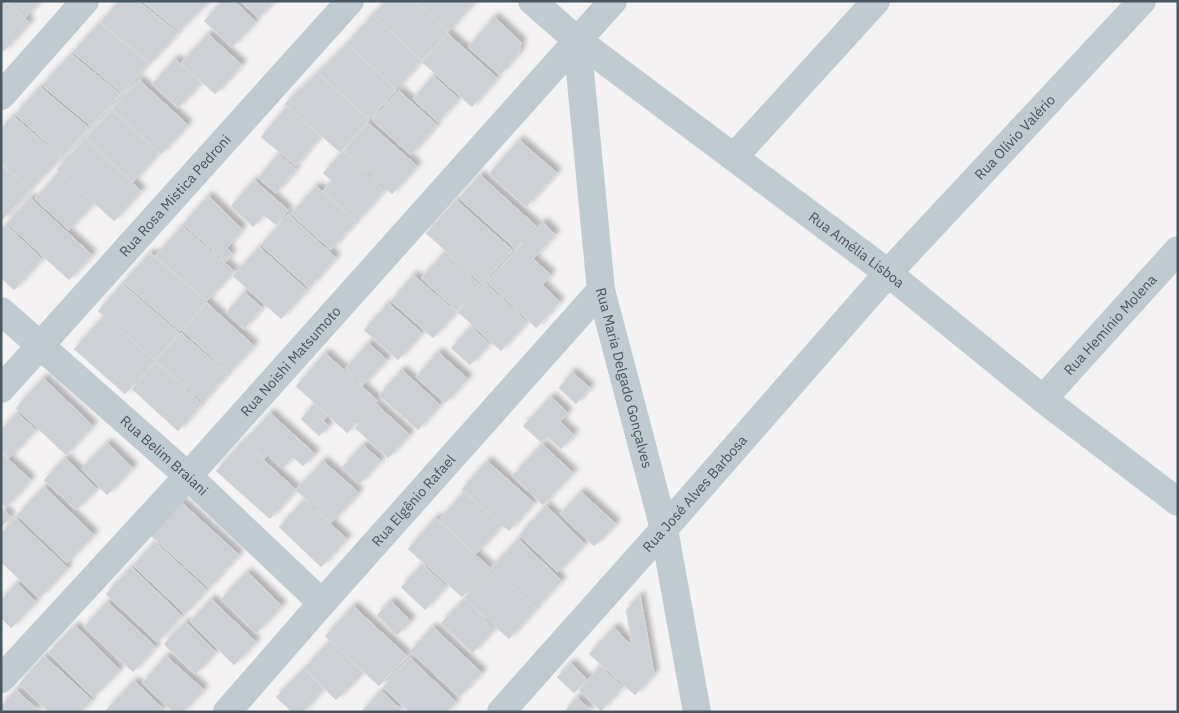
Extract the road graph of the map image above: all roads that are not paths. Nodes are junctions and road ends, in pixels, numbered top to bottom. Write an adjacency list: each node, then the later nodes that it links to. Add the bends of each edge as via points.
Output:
1 (85, 1): 8 (street)
2 (350, 1): 14 (street, Rua Rosa Mistica Pedroni)
3 (532, 1): 7 (street, Rua Amélia Lisboa)
4 (613, 1): 7 (street, Rua Noishi Matsumoto)
5 (876, 1): 9 (street)
6 (1142, 1): 11 (street, Rua Olívio Valério)
7 (577, 40): 9 (street, Rua Amélia Lisboa); 12 (street, Rua Maria Delgado Gonçalves); 17 (street, Rua Noishi Matsumoto)
8 (1, 96)
9 (734, 157): 11 (street, Rua Amélia Lisboa)
10 (1178, 250): 16 (street, Rua Hemínio Molena)
11 (888, 273): 16 (street, Rua Amélia Lisboa); 19 (street, Rua José Alves Barbosa)
12 (601, 290): 19 (street, Rua Maria Delgado Gonçalves); 20 (street, Rua Elgênio Rafael)
13 (1, 311): 14 (street, Rua Belim Braiani)
14 (40, 346): 15 (street, Rua Rosa Mistica Pedroni); 17 (street, Rua Belim Braiani)
15 (1, 390)
16 (1043, 399): 18 (street, Rua Amélia Lisboa)
17 (188, 476): 20 (street, Rua Belim Braiani); 21 (street, Rua Noishi Matsumoto)
18 (1178, 502)
19 (664, 529): 23 (street, Rua José Alves Barbosa); 24 (street, Rua Maria Delgado Gonçalves)
20 (322, 603): 22 (street, Rua Elgênio Rafael)
21 (1, 679)
22 (227, 712)
23 (500, 712)
24 (697, 712)

